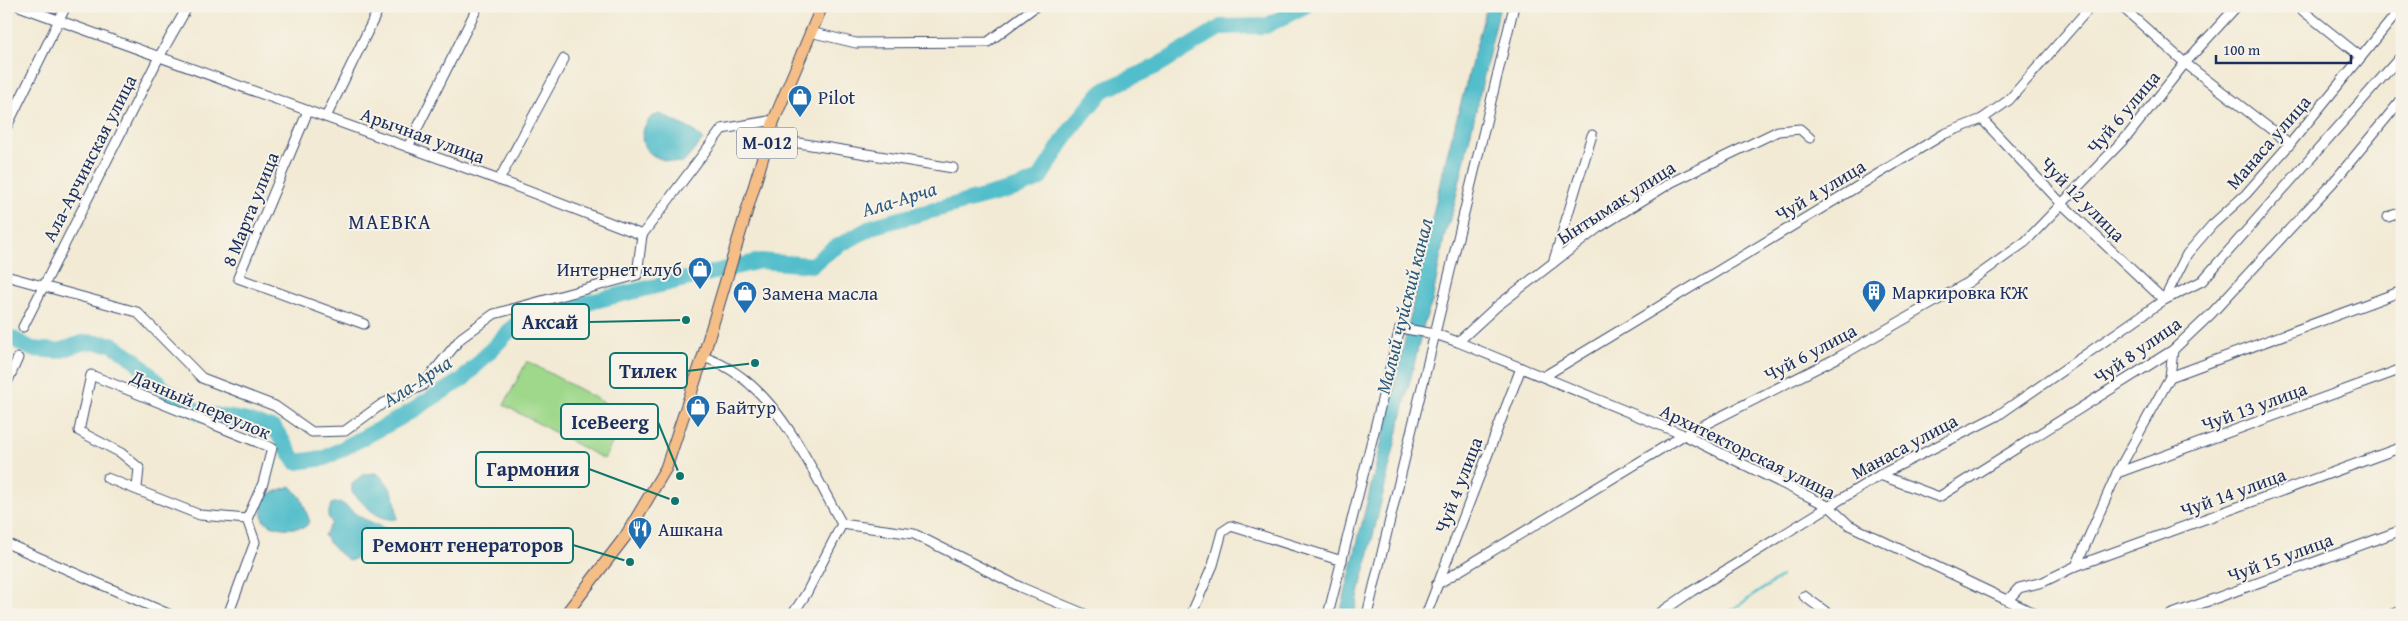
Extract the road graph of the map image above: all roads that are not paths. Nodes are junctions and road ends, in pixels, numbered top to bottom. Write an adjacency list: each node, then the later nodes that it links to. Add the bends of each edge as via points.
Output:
1 (18, 6): 14 (street, Арычная улица)
2 (66, 6): 14 (street)
3 (188, 6): 17 (street, Ала-Арчинская улица)
4 (380, 6): 23 (street)
5 (478, 6): 31 (street)
6 (822, 6): 15 (main road, М-012)
7 (1036, 6): 15 (street, via 988,42 856,43)
8 (1514, 6): 45 (street)
9 (2091, 6): 24 (street, Чуй 4 улица, via 2010,100)
10 (2121, 6): 20 (street)
11 (2237, 6): 20 (street, Чуй 6 улица)
12 (2297, 6): 18 (street)
13 (2402, 7): 18 (street, Манаса улица)
14 (58, 21): 17 (street, Арычная улица); 26 (street)
15 (810, 32): 25 (main road, М-012)
16 (2402, 55): 42 (street, Манаса улица, via 2202,280)
17 (159, 57): 22 (street, Арычная улица); 40 (street, Ала-Арчинская улица)
18 (2361, 57): 30 (street, Манаса улица)
19 (564, 59): 33 (street)
20 (2185, 63): 30 (street); 34 (street, Чуй 6 улица, via 2129,134)
21 (2402, 99): 47 (street, Чуй 8 улица, via 2336,179 2212,314)
22 (308, 111): 23 (street, Арычная улица); 43 (street, 8 Марта улица, via 238,278)
23 (326, 117): 31 (street, Арычная улица)
24 (1982, 119): 34 (street, Чуй 12 улица); 52 (street, Чуй 4 улица, via 1944,134)
25 (774, 120): 28 (main road, М-012); 37 (street, via 722,129)
26 (6, 128)
27 (1592, 136): 38 (street)
28 (768, 138): 32 (street); 48 (main road, М-012)
29 (1810, 138): 38 (street, Ынтымак улица, via 1800,129 1778,131 1672,182 1598,228)
30 (2290, 144): 42 (street, Манаса улица, via 2187,254)
31 (408, 147): 33 (street, Арычная улица)
32 (953, 168)
33 (498, 180): 37 (street, Арычная улица)
34 (2062, 204): 42 (street, Чуй 12 улица); 55 (street, Чуй 6 улица, via 2025,242 1969,282 1837,358)
35 (2402, 212): 36 (street)
36 (2388, 217)
37 (642, 235): 40 (street, via 636,275 494,314 461,338 422,386 382,404 346,431 312,432 275,406 202,378 136,312)
38 (1552, 263): 46 (street, Ынтымак улица)
39 (6, 276): 40 (street)
40 (43, 286): 44 (street, Ала-Арчинская улица)
41 (2402, 291): 53 (street)
42 (2164, 300): 58 (street, Манаса улица, via 1997,416)
43 (364, 324)
44 (23, 327)
45 (1435, 334): 46 (street, Архитекторская улица); 66 (street, Архитекторская улица, via 1400,328); 79 (street)
46 (1458, 342): 50 (street, Архитекторская улица)
47 (2173, 350): 53 (street); 58 (street, Чуй 8 улица, via 1938,497)
48 (703, 357): 63 (street, via 723,363 764,396 784,422); 74 (main road, М-012, via 666,468 625,537)
49 (18, 358): 54 (street)
50 (1521, 368): 52 (street, Архитекторская улица); 68 (street, Чуй 4 улица)
51 (2402, 369): 57 (street, Чуй 13 улица)
52 (1543, 377): 55 (street, Архитекторская улица)
53 (2170, 377): 57 (street)
54 (6, 385)
55 (1684, 435): 61 (street, Архитекторская улица); 68 (street, Чуй 6 улица)
56 (2402, 448): 67 (street, Чуй 14 улица)
57 (2117, 473): 67 (street)
58 (1880, 475): 61 (street, Манаса улица)
59 (108, 478): 60 (street)
60 (137, 488): 62 (street, via 200,515); 62 (street, Дачный переулок, via 139,468 121,453 79,431 92,375 272,448 263,483)
61 (1830, 507): 70 (street, Архитекторская улица, via 1849,525); 81 (street, Манаса улица)
62 (247, 519): 73 (street, via 255,542)
63 (842, 524): 75 (street); 76 (street, via 914,534 1020,587)
64 (2402, 530): 84 (street, Чуй 15 улица)
65 (6, 543): 72 (street)
66 (1342, 561): 77 (street, via 1231,526 1222,532 1213,565); 78 (street)
67 (2076, 566): 70 (street, Чуй 14 улица, via 2043,582 2019,588)
68 (1436, 585): 80 (street, Чуй 4 улица)
69 (1804, 596): 82 (street)
70 (2008, 600): 83 (street, Архитекторская улица)
71 (2402, 611): 85 (street)
72 (171, 615)
73 (228, 615)
74 (565, 615)
75 (792, 615)
76 (1087, 615)
77 (1191, 615)
78 (1328, 615)
79 (1367, 615)
80 (1426, 615)
81 (1656, 615)
82 (1830, 615)
83 (2038, 615)
84 (2170, 615)
85 (2391, 615)

